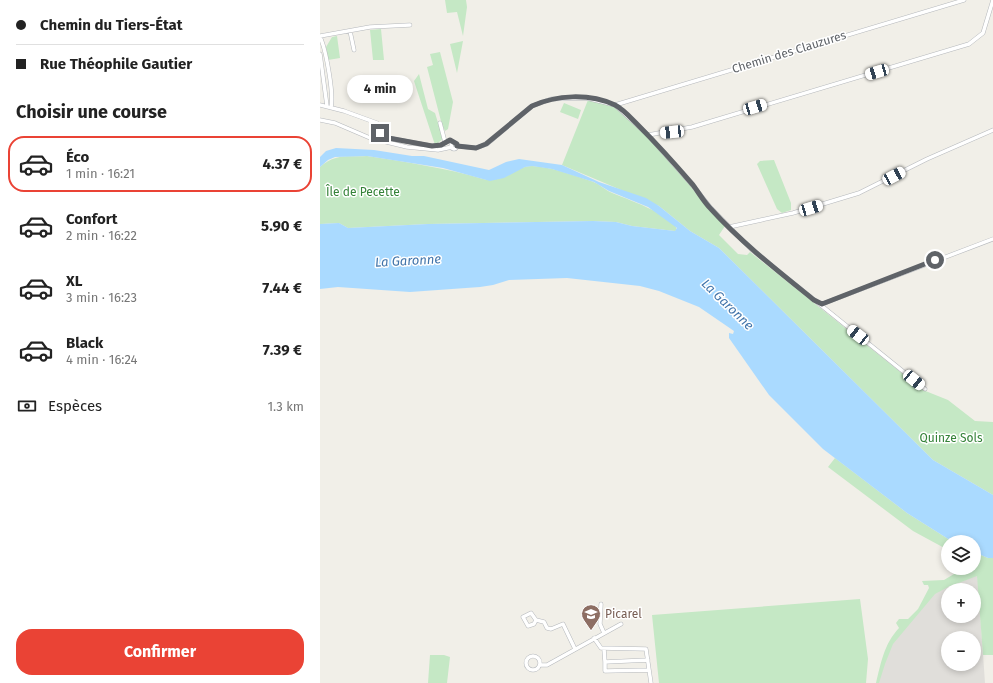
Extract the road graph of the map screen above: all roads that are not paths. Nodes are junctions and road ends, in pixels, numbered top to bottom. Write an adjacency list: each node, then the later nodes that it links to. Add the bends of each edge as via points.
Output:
1 (964, 0): 13 (street, Chemin des Clauzures)
2 (993, 0): 18 (street, via 983,33 969,44 692,127)
3 (410, 25): 4 (street)
4 (350, 31): 5 (street); 6 (street)
5 (320, 36): 8 (street)
6 (354, 50)
7 (320, 54): 9 (street)
8 (327, 63): 9 (street); 10 (street)
9 (322, 64): 11 (street)
10 (329, 79): 11 (street); 14 (street)
11 (322, 80): 14 (street)
12 (320, 105): 14 (street)
13 (615, 105): 18 (street); 20 (street, via 586,98 551,99 532,106 486,144 476,148)
14 (329, 107): 19 (street, via 376,123 383,137 432,146)
15 (320, 120): 20 (street, via 335,123 370,138 407,147 438,150)
16 (440, 123): 19 (street)
17 (993, 130): 21 (street, via 903,170 859,193)
18 (648, 135): 22 (street)
19 (445, 142): 20 (street, via 450,140)
20 (453, 145)
21 (738, 226): 22 (street); 23 (street)
22 (728, 227): 23 (street)
23 (735, 233): 25 (street, via 768,264)
24 (993, 239): 25 (street)
25 (822, 304): 26 (street)
26 (926, 390)
27 (601, 604): 30 (street, via 600,624)
28 (536, 620): 32 (street, via 544,622 547,628 551,629 563,624)
29 (621, 624): 30 (street)
30 (604, 633): 31 (street)
31 (594, 638): 32 (street); 33 (street, via 599,647)
32 (575, 649): 36 (street, via 547,666)
33 (604, 649): 34 (street, via 646,648); 35 (street)
34 (648, 660): 35 (street); 37 (street)
35 (605, 662): 37 (street, via 605,671 608,672)
36 (540, 665): 36 (street, via 540,660 534,655 527,659 527,667 530,670)
37 (649, 670): 38 (street)
38 (651, 683)

